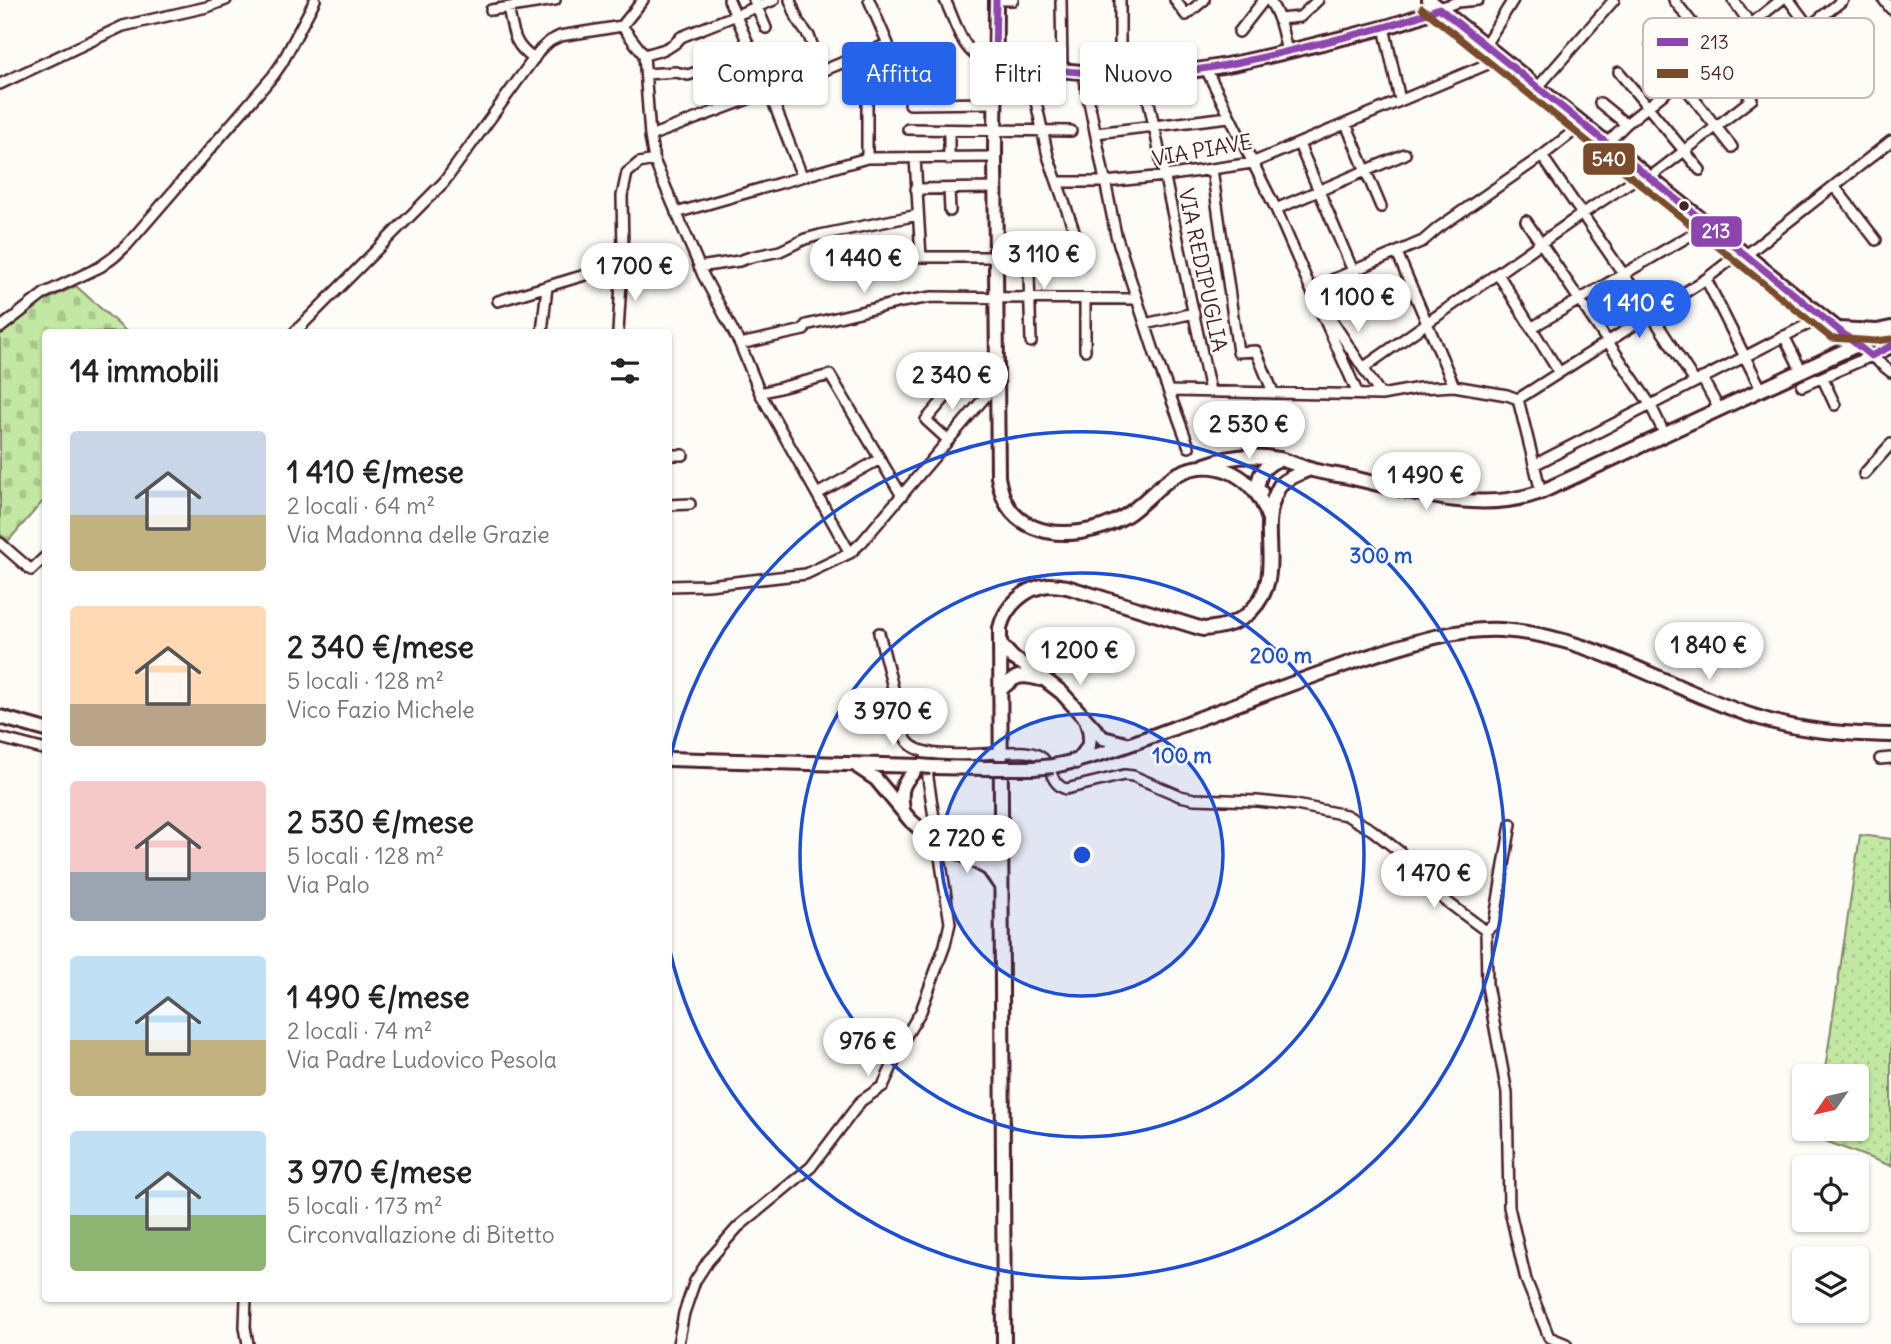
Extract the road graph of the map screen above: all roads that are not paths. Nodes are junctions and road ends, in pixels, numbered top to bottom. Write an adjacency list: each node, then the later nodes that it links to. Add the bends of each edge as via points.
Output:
1 (226, 0): 60 (street, via 123,26)
2 (315, 0): 148 (street, via 273,76 127,246 100,267 45,293)
3 (555, 0): 29 (street)
4 (729, 0): 32 (street)
5 (774, 0): 27 (street)
6 (790, 0): 44 (street)
7 (869, 0): 45 (street)
8 (945, 0): 50 (street)
9 (996, 0): 10 (street); 46 (main road)
10 (1013, 0)
11 (1061, 0): 47 (street)
12 (1120, 0): 48 (street)
13 (1175, 0): 14 (street, via 1186,15)
14 (1204, 0)
15 (1267, 0): 38 (street); 42 (street)
16 (1318, 0): 38 (street, via 1300,17)
17 (1478, 0): 28 (street)
18 (1513, 0): 49 (street)
19 (1614, 0): 61 (street)
20 (1674, 0): 33 (street)
21 (1733, 0): 34 (street)
22 (1782, 0): 35 (street)
23 (1789, 0): 36 (street)
24 (1843, 0): 37 (street)
25 (1884, 0): 30 (street)
26 (638, 2): 39 (street)
27 (755, 4): 32 (street); 41 (street)
28 (1434, 4): 40 (main road, via 1413,20); 49 (main road)
29 (509, 8): 31 (street); 54 (street, via 516,43)
30 (1891, 9)
31 (491, 10)
32 (736, 16): 43 (street); 52 (street)
33 (1688, 18)
34 (1746, 18)
35 (1758, 18)
36 (1802, 18)
37 (1820, 18)
38 (1279, 19): 51 (street)
39 (622, 26): 52 (street); 54 (street, via 560,36)
40 (1384, 27): 51 (main road); 65 (street)
41 (766, 28)
42 (1239, 32)
43 (747, 42)
44 (811, 42)
45 (887, 42)
46 (995, 42)
47 (1062, 42)
48 (1120, 42)
49 (1485, 45): 53 (main road)
50 (970, 49)
51 (1287, 52): 55 (main road)
52 (644, 55): 59 (street)
53 (1502, 58): 61 (main road); 65 (street, VIA PIAVE)
54 (534, 59): 151 (street, via 444,182)
55 (1206, 69): 56 (main road); 75 (street)
56 (1197, 70)
57 (1619, 72): 74 (street)
58 (693, 73): 59 (street)
59 (646, 74): 87 (street)
60 (0, 84)
61 (1538, 87): 77 (main road)
62 (1659, 98): 74 (street)
63 (1692, 98): 80 (street)
64 (1751, 98): 80 (street)
65 (1400, 100): 76 (street, VIA PIAVE)
66 (1600, 103): 78 (street)
67 (732, 105): 87 (street)
68 (774, 105): 104 (street)
69 (867, 105): 95 (street)
70 (995, 105): 83 (main road)
71 (1036, 105): 84 (street)
72 (1090, 105): 86 (street)
73 (1150, 105): 79 (street, VIA REDIPUGLIA)
74 (1647, 108): 78 (street); 92 (street)
75 (1229, 117): 79 (street); 100 (street)
76 (1346, 124): 89 (street, VIA PIAVE); 103 (street)
77 (1583, 124): 90 (main road); 94 (street)
78 (1626, 124): 90 (street)
79 (1155, 125): 86 (street); 105 (street, VIA REDIPUGLIA)
80 (1715, 127): 91 (street); 92 (street)
81 (908, 129): 82 (street)
82 (949, 130): 83 (street); 98 (street)
83 (995, 131): 84 (street); 97 (main road)
84 (1042, 131): 85 (street); 107 (street)
85 (1072, 131)
86 (1096, 133): 108 (street)
87 (650, 136): 99 (street)
88 (1891, 141): 109 (street)
89 (1299, 144): 100 (street, VIA PIAVE); 113 (street)
90 (1607, 144): 106 (main road)
91 (1732, 147)
92 (1683, 151): 102 (street); 106 (street)
93 (1405, 154): 103 (street)
94 (1542, 156): 118 (street); 125 (street, via 1423,242)
95 (867, 158): 96 (street); 104 (street)
96 (915, 158): 98 (street); 111 (street)
97 (995, 158): 98 (street); 110 (main road)
98 (949, 159)
99 (654, 160): 117 (street); 128 (street, via 639,163 627,173 622,196)
100 (1252, 163): 101 (street, VIA PIAVE); 115 (street)
101 (1212, 169): 105 (street, VIA PIAVE); 178 (street, via 1238,352 1256,351)
102 (1700, 170)
103 (1366, 171): 113 (street); 114 (street)
104 (802, 176): 117 (street)
105 (1165, 176): 108 (street, VIA PIAVE); 143 (street, VIA REDIPUGLIA)
106 (1647, 176): 118 (street); 121 (main road)
107 (1057, 182): 108 (street, VIA PIAVE); 129 (street)
108 (1105, 182): 140 (street)
109 (1834, 186): 122 (street); 126 (street)
110 (996, 188): 112 (street); 127 (main road)
111 (916, 189): 112 (street); 119 (street)
112 (949, 189): 116 (street)
113 (1319, 191): 115 (street); 131 (street)
114 (1381, 207)
115 (1276, 209): 136 (street)
116 (950, 211)
117 (676, 214): 130 (street)
118 (1583, 214): 124 (street); 133 (street)
119 (918, 215): 127 (street, via 921,257); 130 (street)
120 (1526, 221): 124 (street)
121 (1708, 225): 126 (main road); 133 (street)
122 (1876, 240)
123 (1028, 242): 138 (street)
124 (1541, 243): 132 (street); 141 (street)
125 (1397, 253): 131 (street); 146 (street)
126 (1744, 254): 134 (street); 145 (main road)
127 (996, 257): 137 (main road)
128 (622, 264): 135 (street); 153 (street)
129 (1082, 264)
130 (699, 267): 159 (street)
131 (1353, 271): 136 (street)
132 (1498, 274): 146 (street); 149 (street)
133 (1623, 274): 141 (street); 144 (street)
134 (1706, 279): 144 (street); 163 (street)
135 (547, 287): 142 (street); 152 (street)
136 (1311, 289): 165 (street); 180 (street)
137 (996, 296): 138 (street); 159 (street, via 932,296); 171 (main road)
138 (1029, 296): 139 (street); 158 (street)
139 (1085, 299): 140 (street); 162 (street)
140 (1136, 299): 147 (street)
141 (1580, 299): 149 (street); 157 (street)
142 (498, 301)
143 (1194, 313): 147 (street); 177 (street, VIA REDIPUGLIA)
144 (1651, 314): 157 (street); 170 (street)
145 (1822, 317): 154 (main road); 156 (street)
146 (1427, 323): 165 (street); 173 (street)
147 (1145, 324): 176 (street)
148 (0, 328)
149 (1531, 328): 167 (street)
150 (1891, 328): 155 (main road)
151 (298, 329)
152 (542, 329)
153 (618, 329)
154 (1837, 329): 155 (main road); 160 (main road)
155 (1877, 331): 160 (main road)
156 (1784, 336): 163 (street); 166 (street)
157 (1608, 341): 167 (street); 183 (street)
158 (1031, 342)
159 (740, 344): 179 (street)
160 (1857, 345): 164 (main road); 166 (main road)
161 (1891, 346): 164 (main road)
162 (1085, 350)
163 (1745, 356): 170 (street); 175 (street)
164 (1871, 356): 168 (street); 169 (street)
165 (1363, 368): 181 (street)
166 (1801, 370): 175 (main road)
167 (1559, 372): 182 (street)
168 (1891, 372)
169 (1822, 377): 174 (street); 184 (street)
170 (1699, 380): 183 (street); 185 (street)
171 (998, 383): 187 (street); 195 (main road, via 998,477 1004,502 1013,515 1039,530 1072,533 1111,524 1177,474)
172 (956, 385): 187 (street, via 926,420)
173 (1454, 386): 181 (street); 182 (street)
174 (1802, 386)
175 (1761, 389): 185 (main road)
176 (1169, 391): 177 (street); 189 (street)
177 (1210, 391): 178 (street)
178 (1273, 392): 180 (street)
179 (760, 393): 192 (street, via 830,375); 201 (street)
180 (1359, 394): 181 (street)
181 (1381, 395)
182 (1518, 399): 194 (street)
183 (1650, 404): 186 (street); 194 (street)
184 (1835, 405)
185 (1718, 409): 186 (main road)
186 (1665, 435): 200 (main road)
187 (948, 440): 202 (street)
188 (1891, 444): 197 (street)
189 (1189, 446)
190 (672, 454): 191 (street)
191 (683, 454)
192 (880, 459): 201 (street); 202 (street)
193 (1281, 459): 195 (main road, via 1238,457); 196 (main road); 199 (main road, via 1264,469)
194 (1534, 465): 200 (street)
195 (1198, 467): 199 (main road, via 1228,470)
196 (1310, 470): 198 (main road); 200 (main road, via 1467,502 1516,499)
197 (1864, 474)
198 (1280, 485): 199 (main road); 205 (main road)
199 (1257, 492): 205 (main road)
200 (1541, 492)
201 (817, 494): 207 (street)
202 (902, 496): 207 (street)
203 (690, 504): 204 (street)
204 (672, 505)
205 (1269, 517): 211 (main road, via 1271,565 1266,589 1254,608 1236,622 1203,629 1051,585 1033,590 1009,608 1000,628)
206 (0, 543): 208 (street, via 31,570)
207 (850, 553): 209 (street, via 806,574)
208 (42, 560)
209 (672, 586)
210 (878, 633): 224 (street, via 905,739 909,746)
211 (1000, 644): 212 (main road); 213 (main road)
212 (1013, 658): 213 (main road); 215 (main road)
213 (1000, 663): 214 (main road); 216 (main road)
214 (1022, 675): 215 (main road); 216 (main road)
215 (1048, 681): 218 (main road)
216 (1000, 690): 225 (main road)
217 (0, 717): 219 (main road)
218 (1085, 719): 222 (main road, via 1103,738); 229 (main road, via 1091,737)
219 (42, 729)
220 (1891, 735): 222 (main road, via 1825,733 1787,726 1697,695 1588,648 1499,630 1449,634 1398,648)
221 (0, 738): 223 (street)
222 (1130, 744): 229 (main road)
223 (42, 749)
224 (926, 752): 225 (street); 241 (street, via 950,923 921,1011 883,1086 861,1101 811,1167 738,1227 708,1261 695,1280)
225 (1000, 753): 233 (main road); 238 (street, via 1037,753 1066,789 1124,775 1194,799 1296,805 1346,815 1400,852 1446,901)
226 (1891, 758): 228 (street)
227 (672, 759): 230 (main road)
228 (1880, 759)
229 (1076, 762): 231 (main road, bridge, via 1022,768)
230 (854, 765): 231 (main road); 232 (main road, via 876,779)
231 (926, 767): 232 (main road, via 904,784)
232 (903, 810): 235 (main road, bridge, via 928,836)
233 (1000, 817): 236 (main road, via 982,837); 237 (main road)
234 (1511, 824): 238 (street, via 1494,924)
235 (947, 846): 236 (main road); 237 (main road)
236 (963, 847): 237 (main road)
237 (995, 866): 242 (main road, via 1001,886)
238 (1486, 931): 243 (street, via 1487,985 1507,1093 1509,1207 1526,1280 1549,1337)
239 (246, 1302): 240 (street)
240 (248, 1344)
241 (678, 1344)
242 (1004, 1344)
243 (1566, 1344)

